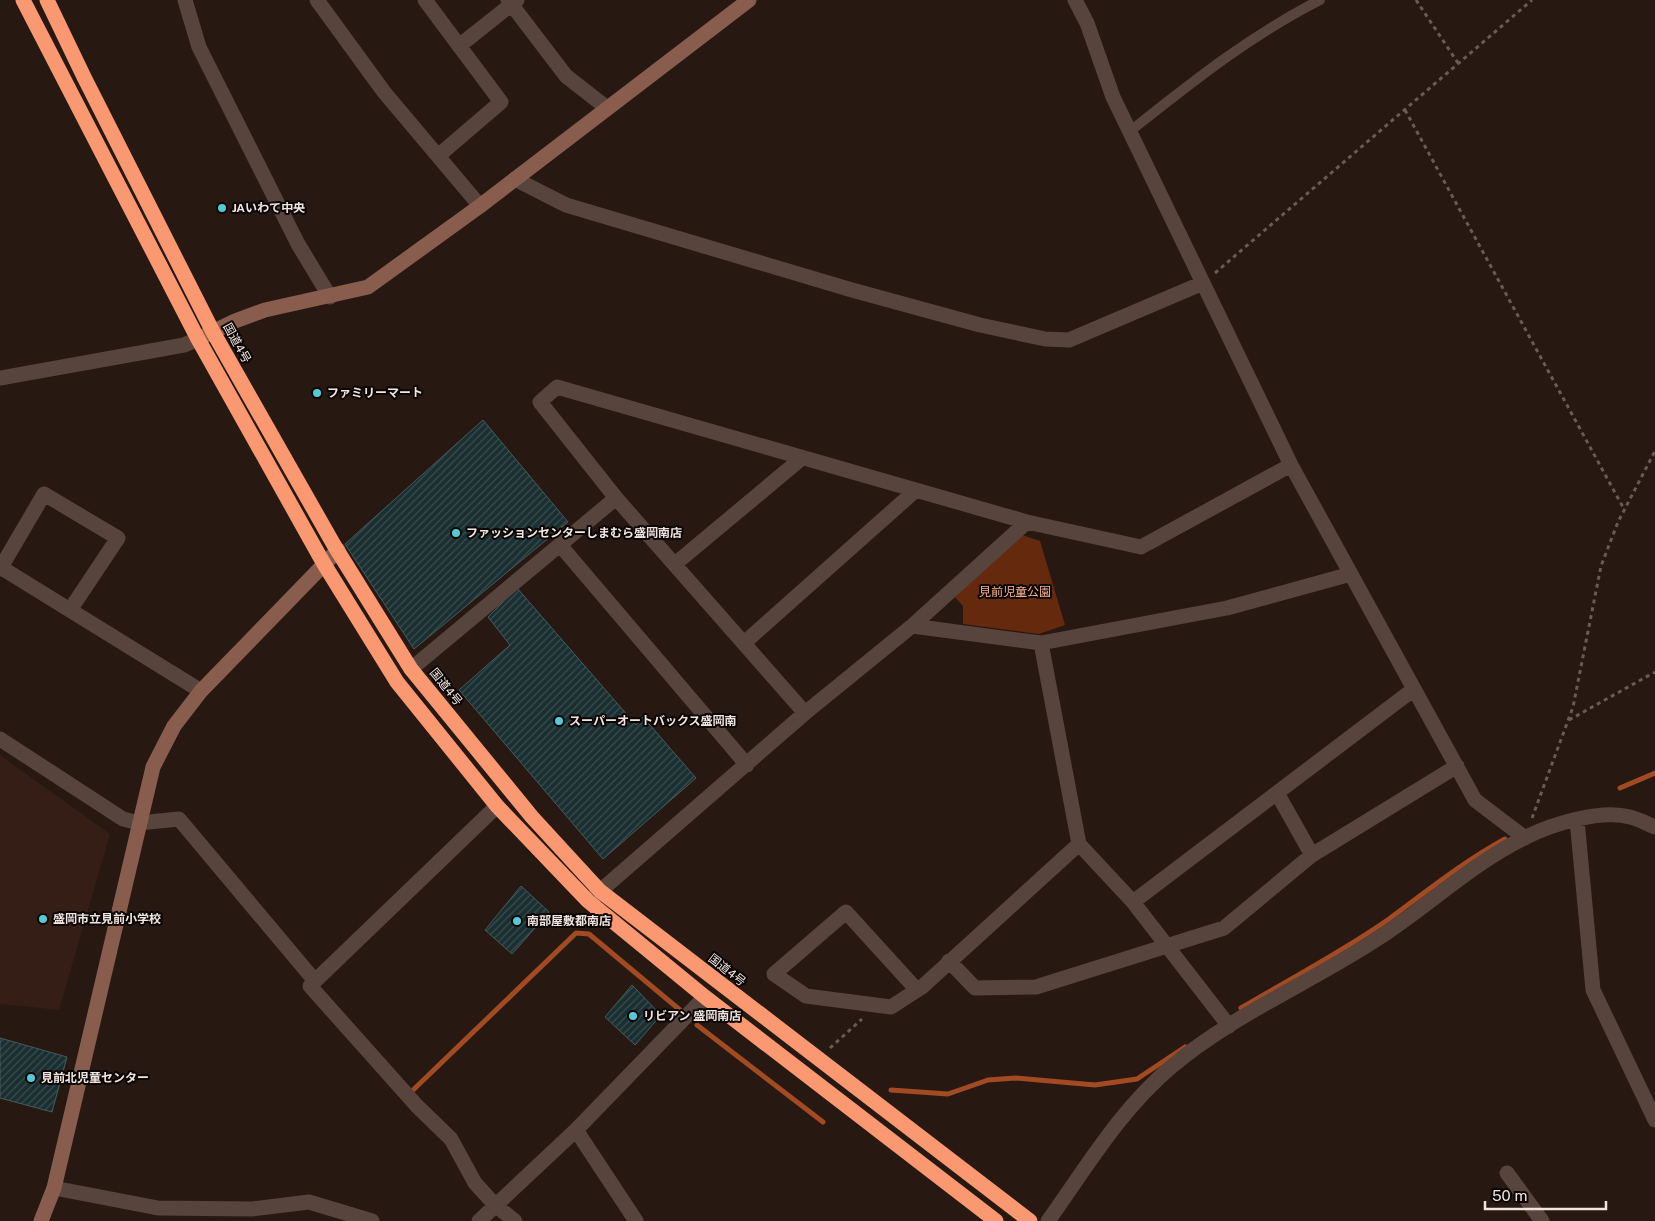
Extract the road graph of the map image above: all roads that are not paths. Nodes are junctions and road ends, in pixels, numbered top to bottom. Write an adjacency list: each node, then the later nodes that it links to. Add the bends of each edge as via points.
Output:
1 (23, 0): 19 (highway)
2 (47, 0): 18 (highway, 国道4号)
3 (185, 0): 17 (street, via 199,46 298,244)
4 (317, 0): 13 (street, via 384,92)
5 (425, 0): 10 (street)
6 (749, 0): 11 (street)
7 (1075, 0): 12 (street)
8 (1320, 0): 12 (lane, via 1276,22 1226,56)
9 (512, 2): 10 (street); 11 (street, via 566,76)
10 (459, 46): 13 (street, via 501,102)
11 (607, 108): 14 (street)
12 (1129, 132): 16 (street)
13 (438, 156): 15 (street)
14 (515, 179): 15 (street); 16 (street, via 566,204 614,219 852,290 1045,339 1069,340)
15 (480, 206): 17 (street, via 368,287)
16 (1203, 283): 22 (street)
17 (330, 297): 18 (street, via 265,310)
18 (213, 332): 19 (street); 27 (highway, 国道4号)
19 (198, 339): 20 (street, via 184,345); 28 (highway)
20 (0, 378)
21 (802, 458): 23 (street); 24 (street, via 557,387 540,402); 29 (street)
22 (1292, 466): 25 (street, via 1141,548); 31 (street)
23 (916, 490): 25 (street); 34 (street)
24 (616, 498): 26 (street); 29 (street)
25 (1026, 522): 33 (street)
26 (560, 545): 36 (street); 41 (street)
27 (338, 550): 28 (street); 36 (highway, 国道4号)
28 (324, 564): 38 (street); 44 (highway, via 397,682)
29 (675, 564): 34 (street)
30 (0, 568): 32 (street); 32 (street, via 44,494 118,538)
31 (1351, 574): 35 (street, via 1227,608); 37 (street)
32 (70, 610): 38 (street)
33 (912, 626): 35 (street); 39 (street)
34 (744, 643): 39 (street)
35 (1040, 643): 49 (street)
36 (411, 669): 51 (highway, 国道4号, via 532,817)
37 (1414, 689): 42 (street); 43 (street)
38 (201, 691): 46 (street, via 174,726 153,767)
39 (805, 713): 41 (street)
40 (0, 739): 46 (street, via 123,819)
41 (747, 765): 51 (street)
42 (1457, 766): 48 (street, via 1475,800); 50 (street)
43 (1277, 793): 50 (street); 53 (street)
44 (497, 806): 52 (highway); 56 (street)
45 (1577, 820): 47 (street, via 1600,815 1630,817); 48 (street); 60 (street, via 1593,990)
46 (139, 823): 56 (street, via 179,819); 63 (street)
47 (1655, 827)
48 (1524, 838): 59 (street, via 1377,939)
49 (1079, 844): 53 (street); 55 (street)
50 (1312, 855): 54 (street, via 1224,928)
51 (600, 891): 52 (street); 72 (highway, 国道4号)
52 (588, 901): 58 (highway)
53 (1133, 902): 54 (street)
54 (1168, 946): 55 (street, via 1036,987 975,988); 59 (street)
55 (949, 961): 57 (street)
56 (315, 981): 64 (street, via 310,986 451,1140 475,1183)
57 (917, 990): 57 (street, via 891,1007 806,996 774,974 846,912)
58 (705, 997): 61 (street); 71 (highway)
59 (1229, 1026): 73 (street, via 1171,1067 1143,1094 1117,1123)
60 (1655, 1120)
61 (576, 1130): 64 (street); 70 (street)
62 (1507, 1173): 74 (street)
63 (54, 1188): 65 (street, via 158,1208); 66 (street)
64 (495, 1205): 68 (street); 69 (street)
65 (260, 1215): 67 (street, via 309,1202)
66 (41, 1221)
67 (372, 1221)
68 (479, 1221)
69 (515, 1221)
70 (636, 1221)
71 (996, 1221)
72 (1030, 1221)
73 (1048, 1221)
74 (1542, 1221)

